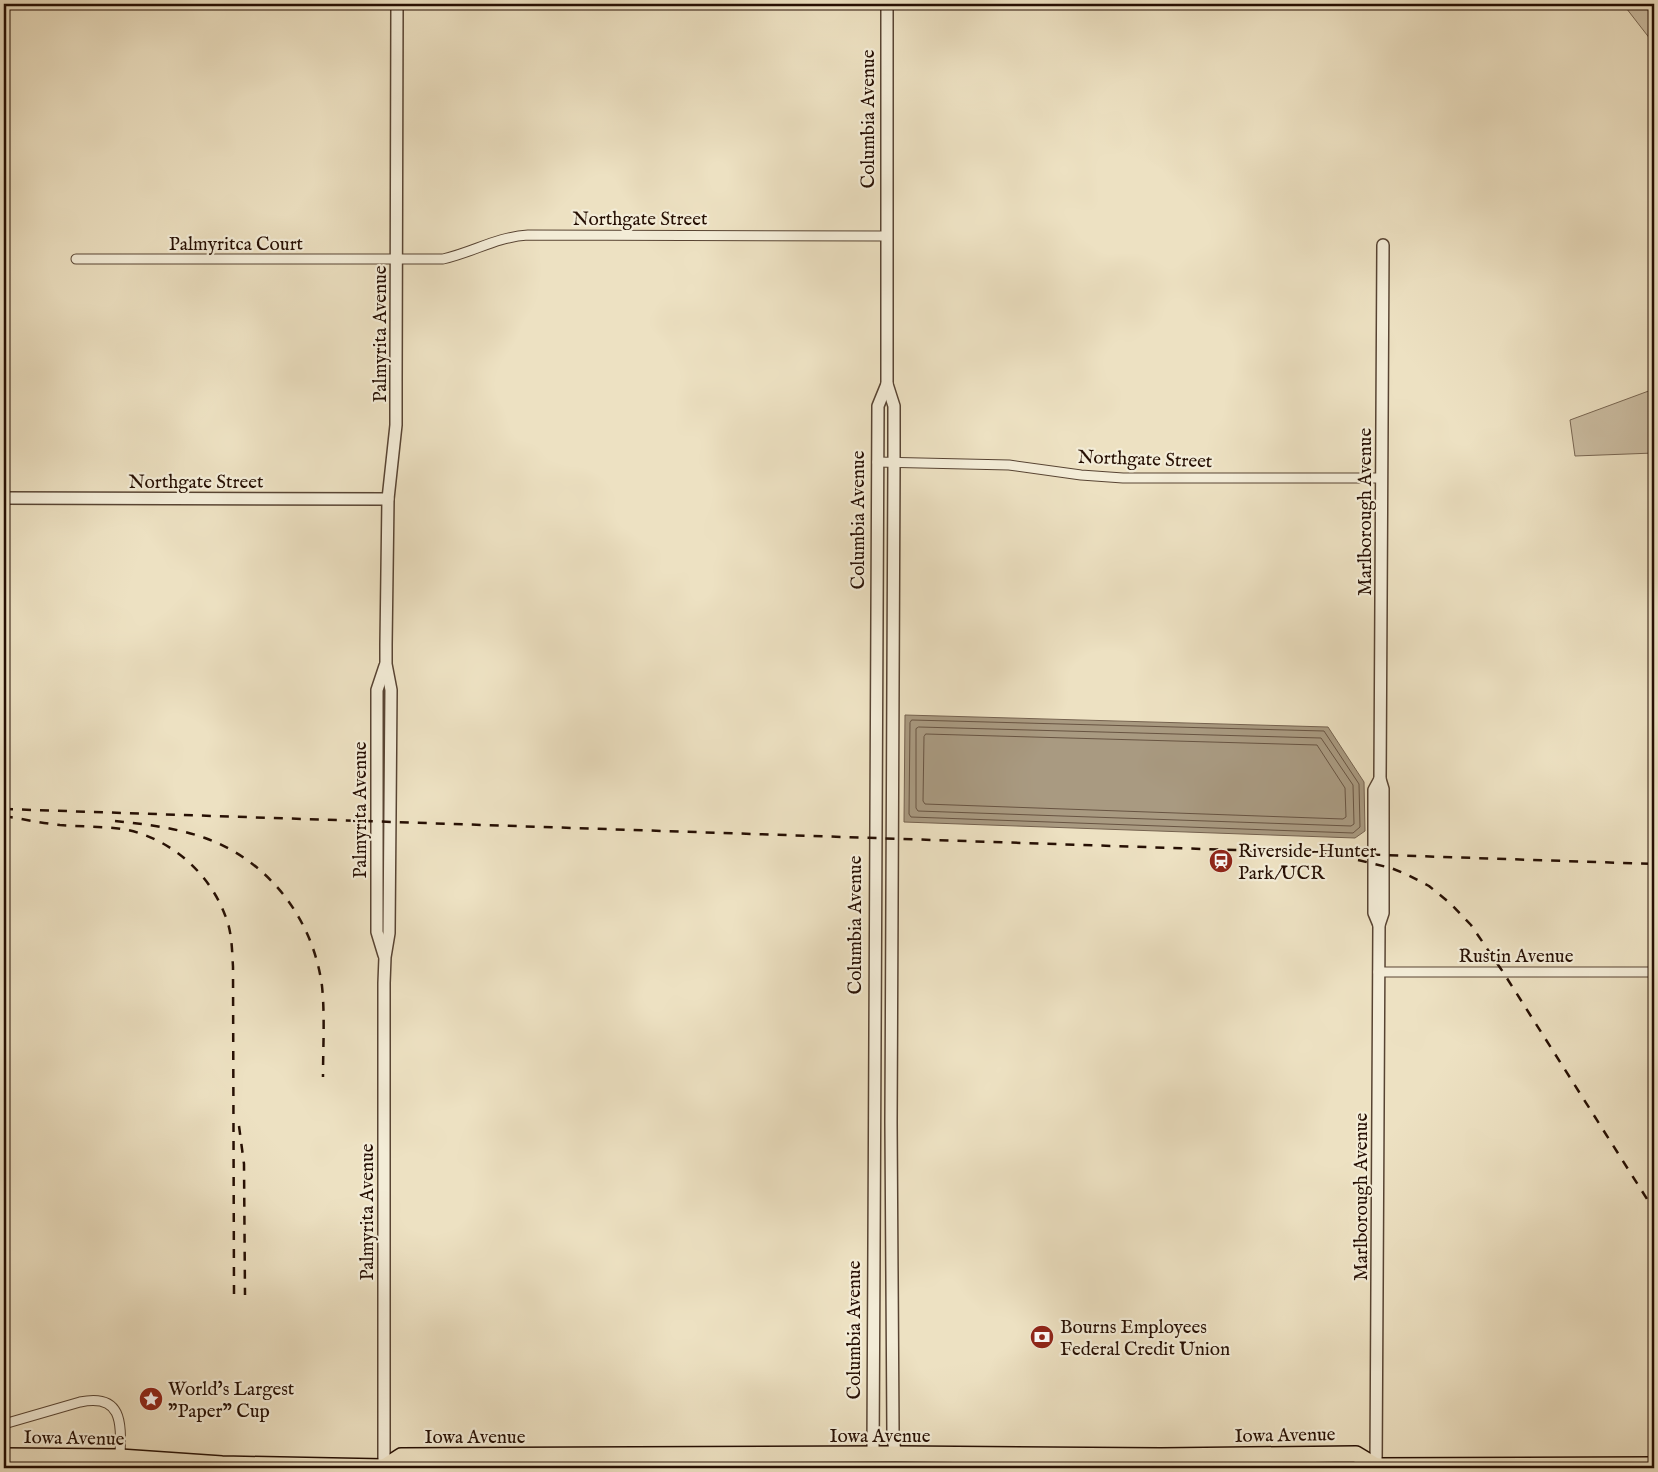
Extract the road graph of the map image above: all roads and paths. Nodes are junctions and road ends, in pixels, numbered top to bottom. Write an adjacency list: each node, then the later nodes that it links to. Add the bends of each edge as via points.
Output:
1 (397, 4): 6 (street, Palmyrita Avenue)
2 (887, 4): 3 (street, Columbia Avenue)
3 (887, 236): 6 (street, Northgate Street, via 511,236 443,259); 7 (street, Columbia Avenue)
4 (1383, 245): 10 (street, Marlborough Avenue)
5 (76, 259): 6 (street, Palmyritca Court)
6 (397, 260): 12 (street, Palmyrita Avenue, via 396,425)
7 (887, 384): 8 (street, Columbia Avenue, via 878,406); 9 (street, Columbia Avenue, via 894,406)
8 (877, 462): 9 (street, Northgate Street); 13 (street, Columbia Avenue)
9 (894, 462): 10 (street, Northgate Street, via 1009,465 1109,478); 14 (street, Columbia Avenue)
10 (1382, 478): 15 (street, Marlborough Avenue, via 1380,779 1383,789 1383,914 1379,925)
11 (4, 498): 12 (street, Northgate Street)
12 (388, 498): 30 (street, Palmyrita Avenue, via 386,664 391,699 389,933 385,956)
13 (877, 610): 14 (street); 17 (street, Columbia Avenue)
14 (893, 610): 18 (street, Columbia Avenue)
15 (1378, 972): 16 (street, Rustin Avenue); 29 (street, Marlborough Avenue)
16 (1654, 972)
17 (874, 985): 18 (street); 19 (street, Columbia Avenue)
18 (892, 985): 20 (street, Columbia Avenue)
19 (873, 1195): 20 (street); 21 (street, Columbia Avenue)
20 (892, 1195): 22 (street, Columbia Avenue)
21 (873, 1242): 22 (street); 26 (street, Columbia Avenue)
22 (893, 1243): 27 (street, Columbia Avenue)
23 (4, 1424): 25 (street, via 80,1402 107,1402 120,1422)
24 (4, 1456): 25 (main road, Iowa Avenue)
25 (120, 1458): 30 (main road, Iowa Avenue)
26 (871, 1461): 27 (main road, Iowa Avenue); 30 (main road, Iowa Avenue, via 401,1456)
27 (895, 1461): 29 (main road, Iowa Avenue, via 1356,1454)
28 (1654, 1465): 29 (main road, Iowa Avenue)
29 (1374, 1467)
30 (385, 1468)

